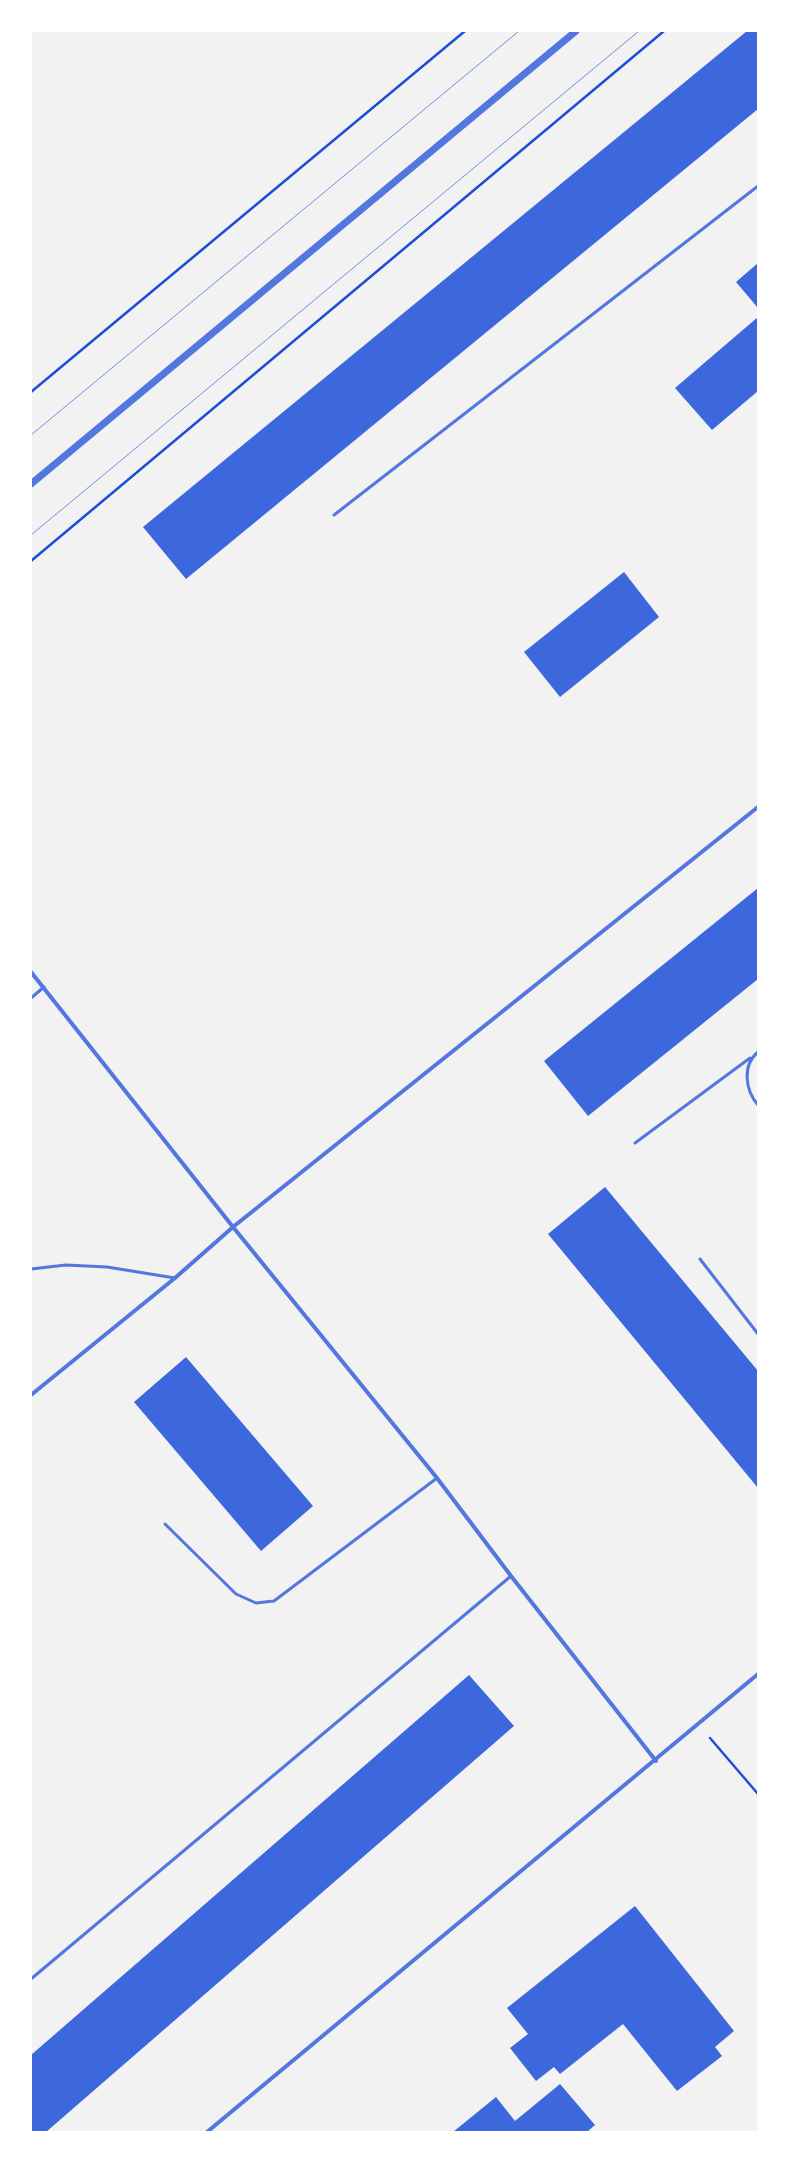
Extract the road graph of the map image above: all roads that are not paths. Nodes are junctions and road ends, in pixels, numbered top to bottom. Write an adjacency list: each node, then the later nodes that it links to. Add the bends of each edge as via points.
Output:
1 (576, 31): 3 (street)
2 (758, 186): 4 (lane)
3 (31, 484)
4 (334, 515)
5 (758, 807): 13 (street)
6 (31, 972): 7 (street)
7 (44, 987): 8 (lane); 13 (street)
8 (31, 998)
9 (758, 1052): 10 (lane)
10 (750, 1058): 11 (lane, via 747,1080 751,1097); 12 (lane)
11 (758, 1105)
12 (635, 1143)
13 (233, 1228): 16 (street); 19 (street)
14 (700, 1259): 17 (lane)
15 (31, 1269): 16 (lane, via 66,1264)
16 (175, 1278): 18 (street)
17 (758, 1334)
18 (31, 1395)
19 (437, 1478): 20 (lane, via 274,1601 256,1603 236,1594); 21 (street)
20 (165, 1524)
21 (511, 1576): 23 (street); 24 (lane)
22 (758, 1674): 23 (street)
23 (656, 1761): 25 (street)
24 (31, 1979)
25 (207, 2132)

